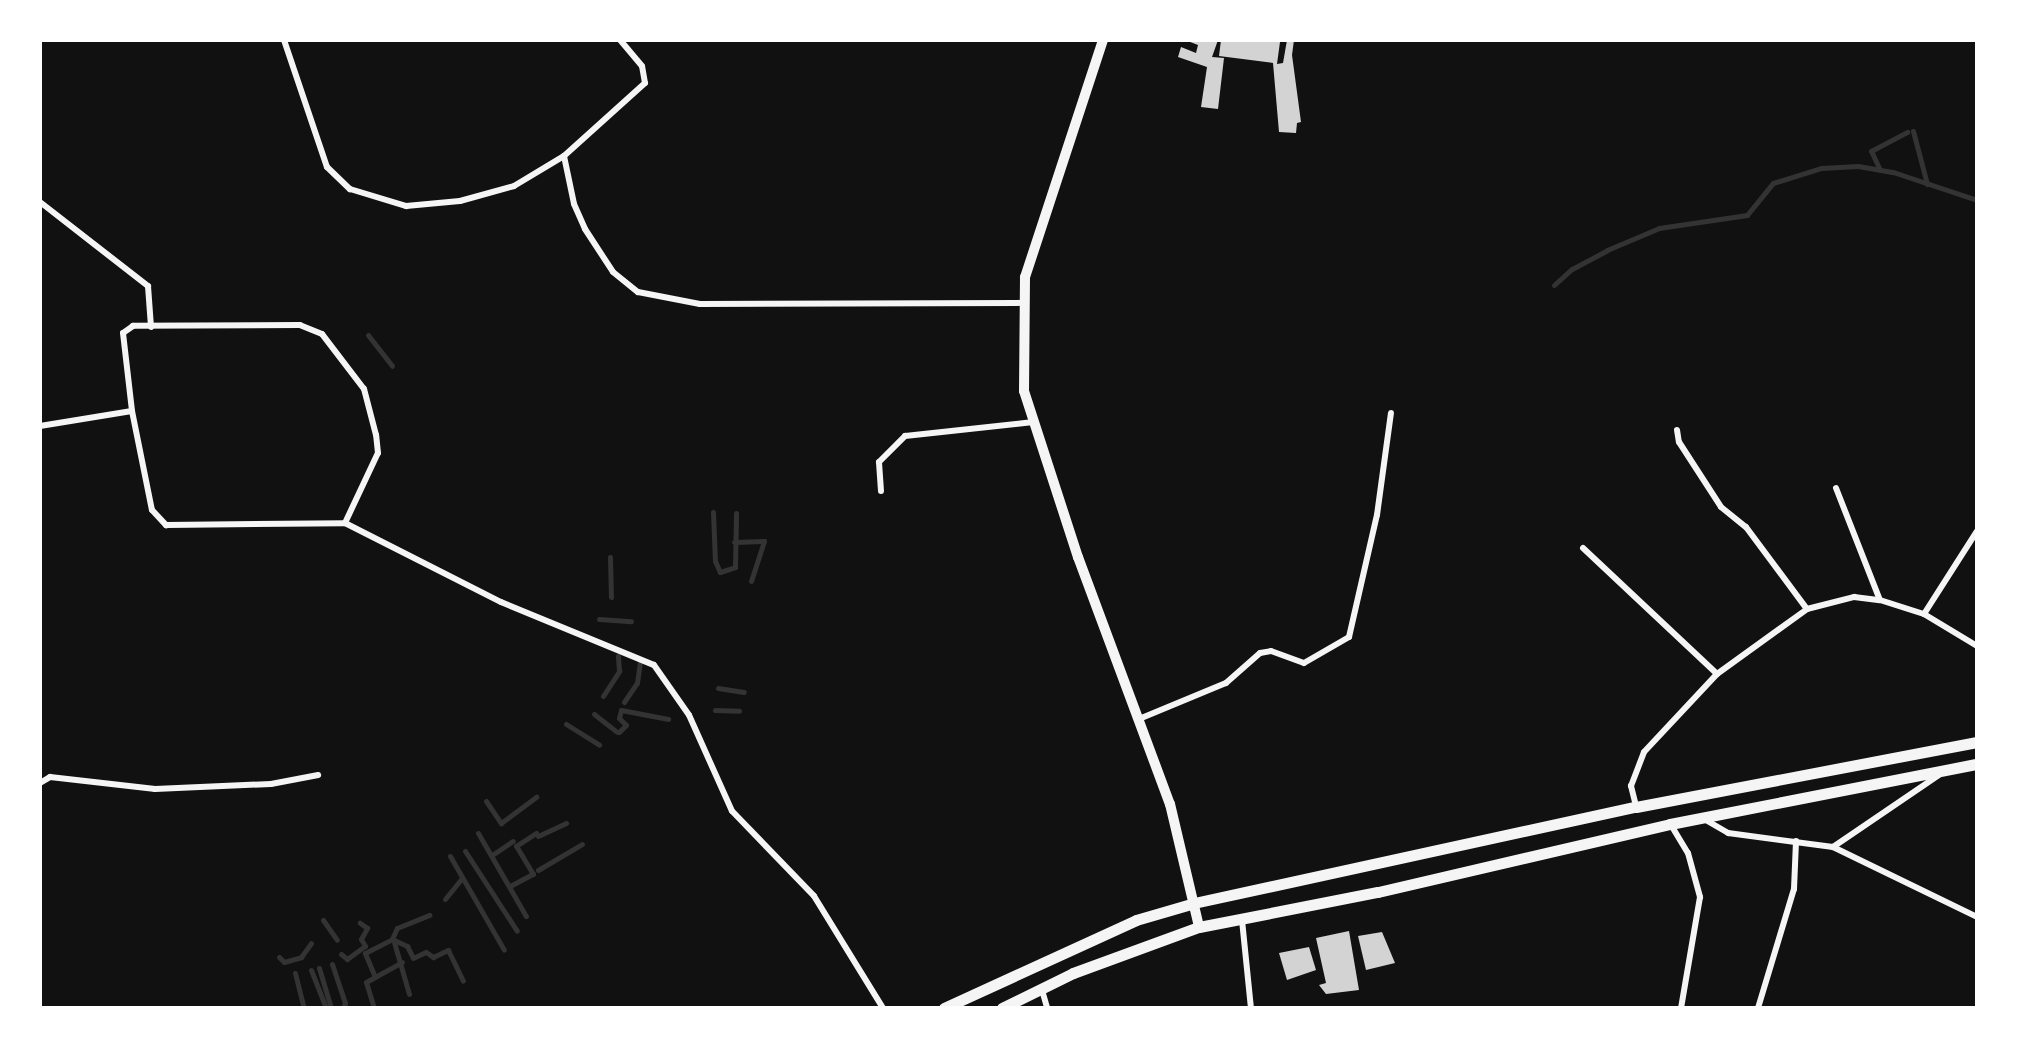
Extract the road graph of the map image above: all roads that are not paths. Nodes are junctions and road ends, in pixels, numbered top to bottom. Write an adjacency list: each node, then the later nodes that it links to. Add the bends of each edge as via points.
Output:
1 (284, 40): 4 (street, via 318,152 337,179 365,196 406,206 460,202 514,186)
2 (620, 40): 4 (street, via 642,66 645,83)
3 (1102, 40): 6 (main road, via 1031,249)
4 (564, 156): 6 (street, via 585,228 614,272 638,292 700,304)
5 (40, 202): 7 (street, via 148,286)
6 (1024, 303): 10 (main road, via 1024,391)
7 (151, 327): 8 (street, via 133,326 120,339); 15 (street, via 300,325 331,343 364,390 378,453)
8 (132, 411): 11 (street); 15 (street, via 152,510 166,524)
9 (1391, 413): 23 (street, via 1377,515 1349,636 1304,663 1260,653 1226,683)
10 (1033, 422): 14 (street, via 905,436 879,462); 23 (main road)
11 (40, 426)
12 (1677, 430): 19 (street, via 1722,507 1746,526)
13 (1836, 488): 18 (street)
14 (881, 491)
15 (345, 523): 39 (street, via 501,602 654,666 689,715 732,811 814,896)
16 (1977, 531): 20 (street)
17 (1583, 548): 22 (street)
18 (1880, 600): 19 (street, via 1854,598); 20 (street)
19 (1807, 609): 22 (street)
20 (1924, 614): 21 (street)
21 (1977, 646)
22 (1717, 674): 29 (street, via 1634,768)
23 (1138, 720): 34 (main road, via 1170,804)
24 (1977, 742): 29 (highway)
25 (1977, 764): 26 (highway)
26 (1947, 768): 30 (highway); 33 (street)
27 (318, 775): 28 (street, via 155,789 50,777)
28 (40, 783)
29 (1636, 808): 34 (highway)
30 (1704, 819): 31 (highway); 32 (street, via 1728,832)
31 (1670, 824): 36 (highway); 44 (street, via 1688,854 1700,897)
32 (1796, 842): 33 (street); 45 (street, via 1794,889)
33 (1833, 847): 35 (street)
34 (1194, 903): 37 (main road); 40 (highway, via 1136,920)
35 (1977, 917)
36 (1242, 919): 37 (highway); 43 (street)
37 (1200, 927): 38 (highway)
38 (1042, 988): 41 (highway); 42 (street)
39 (883, 1008)
40 (944, 1008)
41 (1002, 1008)
42 (1047, 1008)
43 (1251, 1008)
44 (1681, 1008)
45 (1758, 1008)

